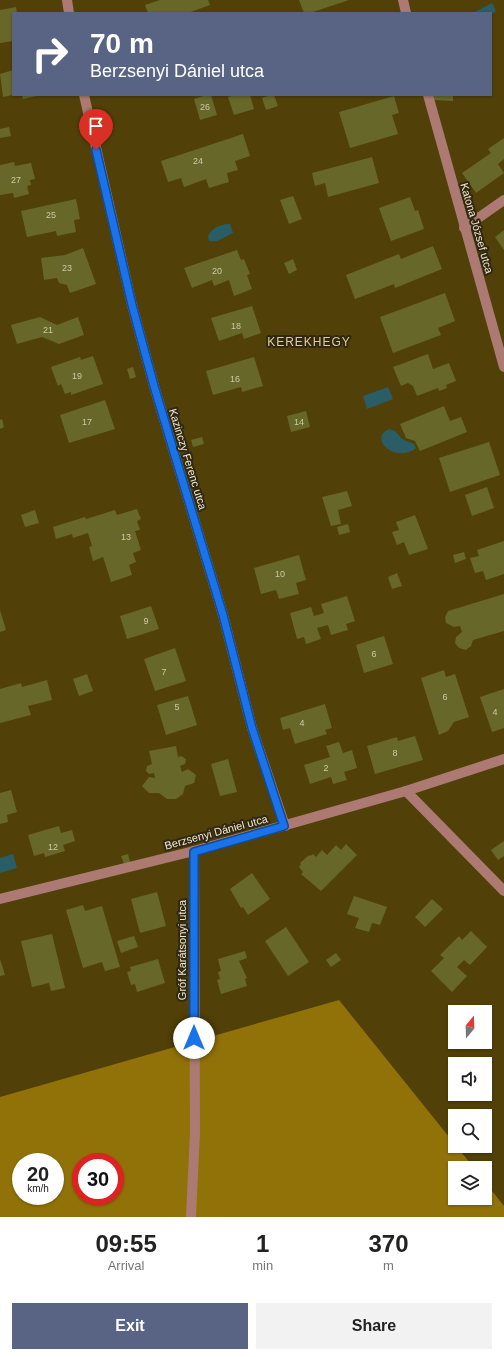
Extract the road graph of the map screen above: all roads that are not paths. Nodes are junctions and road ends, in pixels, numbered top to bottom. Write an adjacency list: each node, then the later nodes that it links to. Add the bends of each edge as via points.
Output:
1 (67, 0): 3 (street)
2 (403, 0): 4 (street)
3 (69, 12)
4 (406, 12)
5 (84, 96): 12 (street, Kazinczy Ferenc utca, via 130,297 154,386 223,615 252,728)
6 (428, 96): 8 (street, Katona József utca)
7 (504, 200): 8 (street)
8 (464, 228): 9 (street, Katona József utca)
9 (504, 367)
10 (504, 758): 11 (street, Berzsenyi Dániel utca)
11 (406, 791): 12 (street, Berzsenyi Dániel utca); 14 (street)
12 (284, 826): 13 (street, Berzsenyi Dániel utca)
13 (194, 852): 15 (street, Berzsenyi Dániel utca); 16 (street, Gróf Karátsonyi utca, via 194,1132)
14 (504, 891)
15 (0, 899)
16 (191, 1217)

